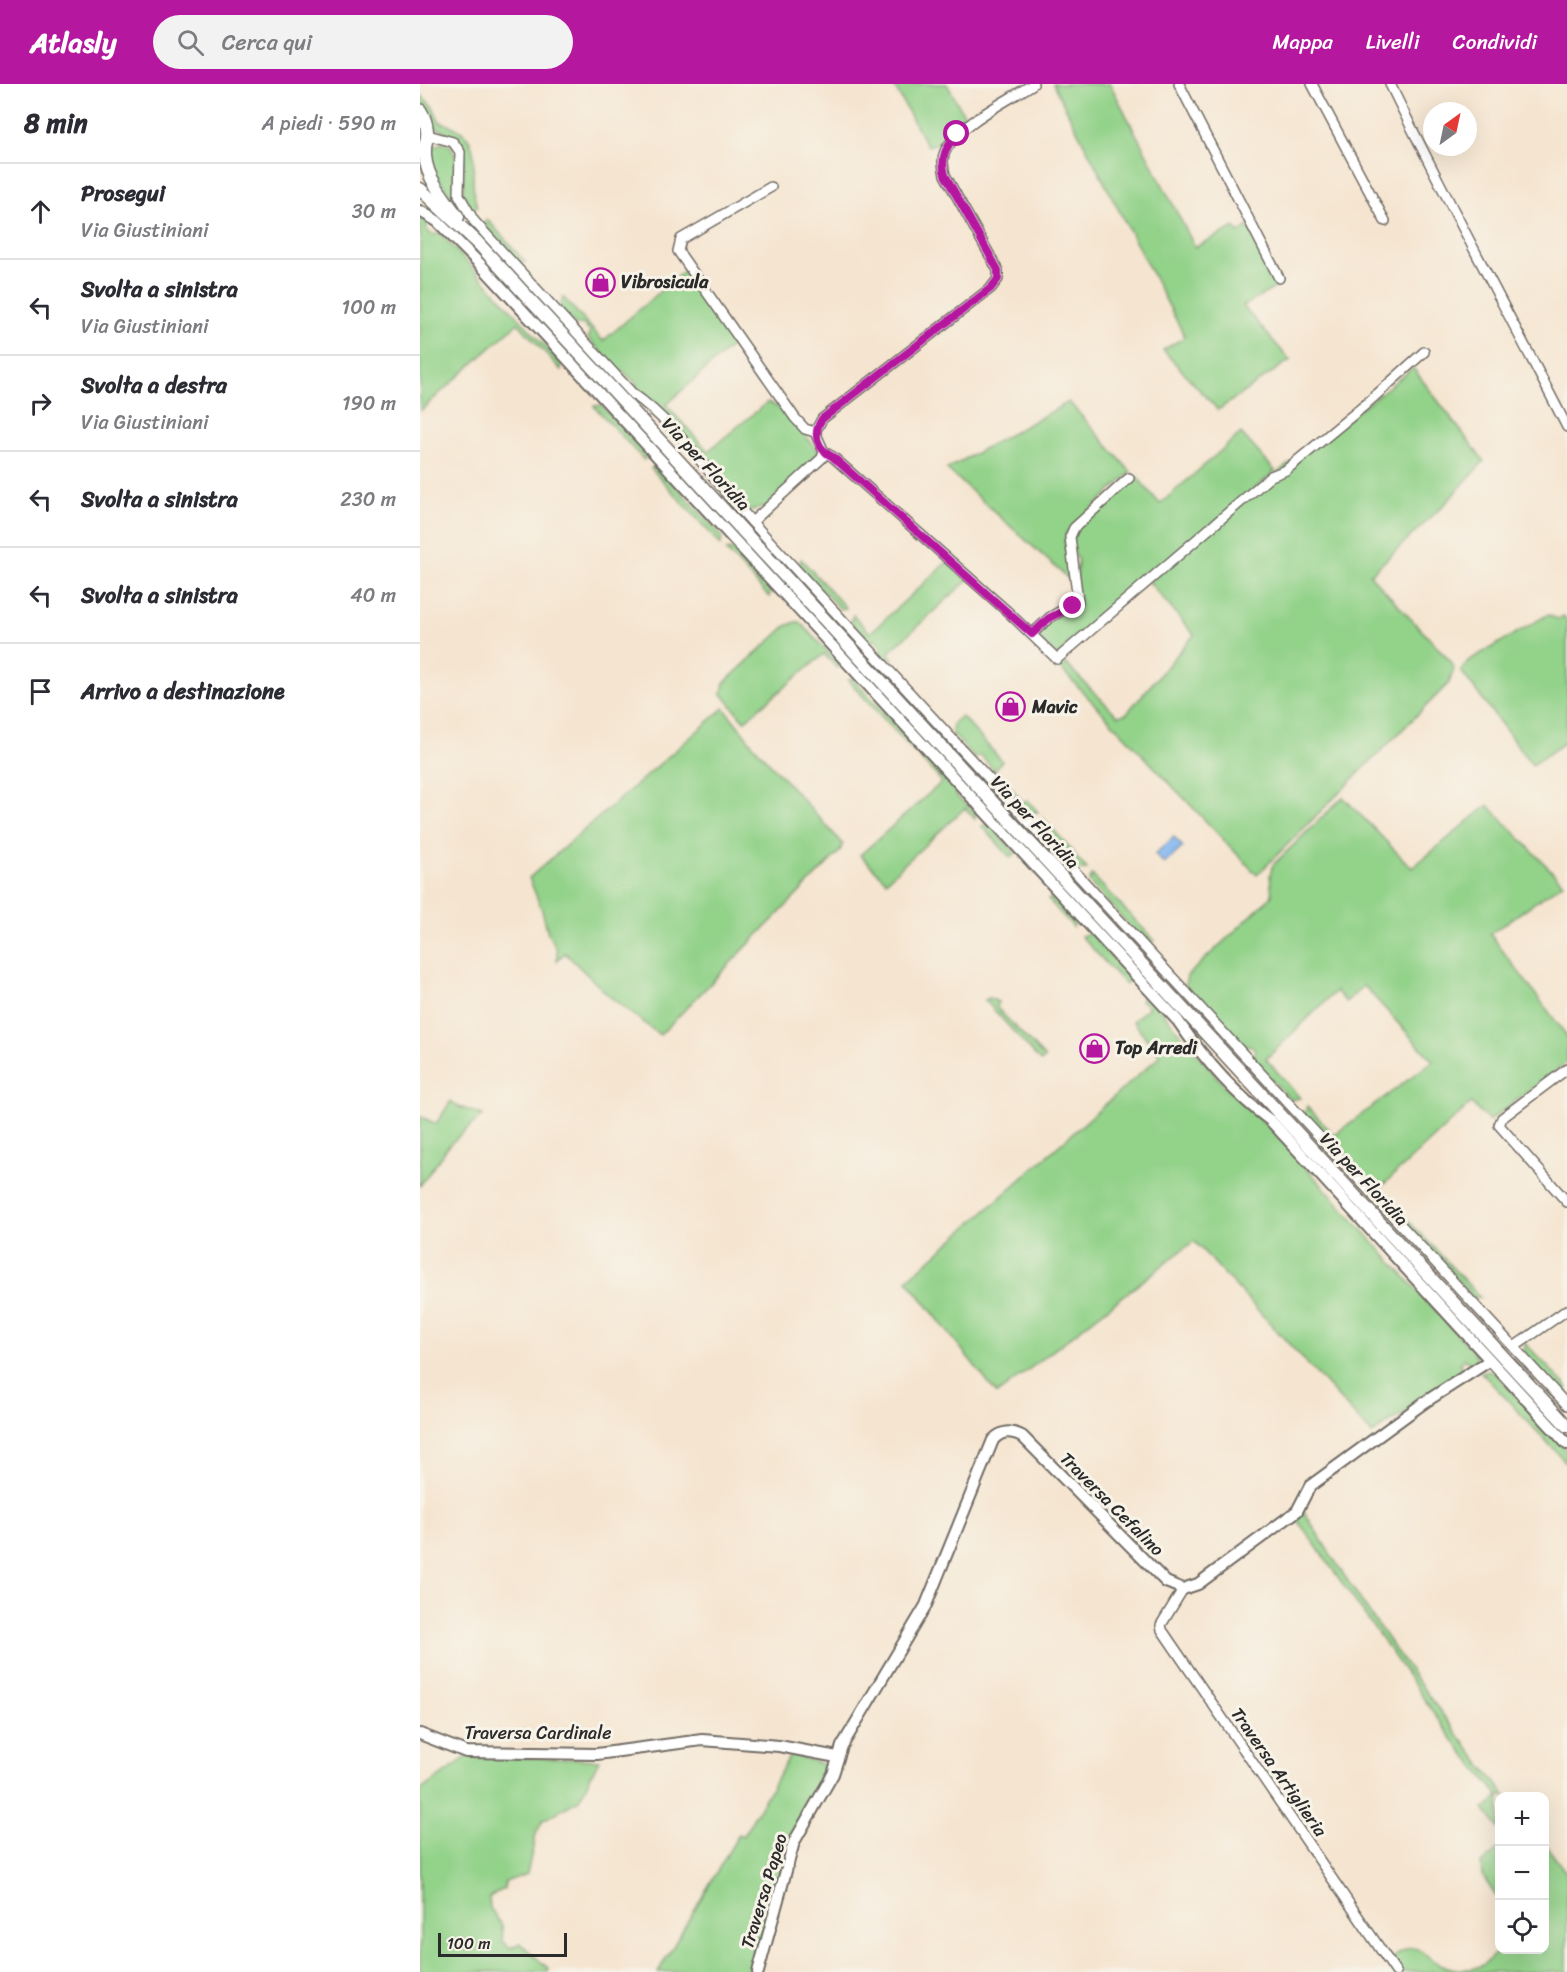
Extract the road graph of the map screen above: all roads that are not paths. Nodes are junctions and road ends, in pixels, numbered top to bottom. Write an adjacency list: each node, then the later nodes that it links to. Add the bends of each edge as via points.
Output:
1 (1033, 84): 16 (street, via 957,134 943,158 945,175 998,270 998,279 847,397 822,419)
2 (1179, 84): 13 (street)
3 (1312, 84): 11 (street)
4 (1390, 84): 15 (street)
5 (420, 110): 6 (main road)
6 (428, 135): 7 (main road); 19 (street, via 453,142 460,152 459,195 474,221 632,393 653,408 706,465 719,486)
7 (422, 152): 12 (main road, via 430,178)
8 (771, 187): 16 (street, via 681,239 678,251 789,410 805,429)
9 (420, 189): 12 (main road)
10 (420, 211): 25 (street, via 437,221 487,272 1178,1021 1197,1049 1240,1096 1270,1121)
11 (1384, 221)
12 (477, 242): 27 (main road, Via per Floridia)
13 (1279, 278)
14 (1424, 352): 20 (street, via 1286,470 1262,483 1057,659)
15 (1567, 427)
16 (815, 432): 17 (street)
17 (824, 452): 19 (street, via 818,464); 20 (street)
18 (1129, 478): 20 (street, via 1074,528 1070,537 1078,601 1049,618)
19 (752, 522): 24 (street)
20 (1032, 634)
21 (1567, 1069): 22 (street, via 1502,1118 1499,1125)
22 (1567, 1202)
23 (1567, 1310): 24 (street)
24 (1514, 1347): 26 (street)
25 (1489, 1361): 28 (street); 29 (street, via 1425,1402 1310,1486 1297,1511 1198,1584)
26 (1567, 1405)
27 (1567, 1426)
28 (1567, 1444)
29 (1183, 1589): 31 (street, Traversa Cefalino, via 1166,1582 1023,1436 1014,1432 998,1434 926,1605); 33 (street, Traversa Artiglieria, via 1161,1625 1162,1630)
30 (420, 1734): 31 (street, Traversa Cardinale, via 466,1752 597,1754 702,1740 779,1746)
31 (837, 1757): 32 (street, Traversa Papeo, via 833,1774 803,1822 787,1858)
32 (758, 1972)
33 (1396, 1972)

